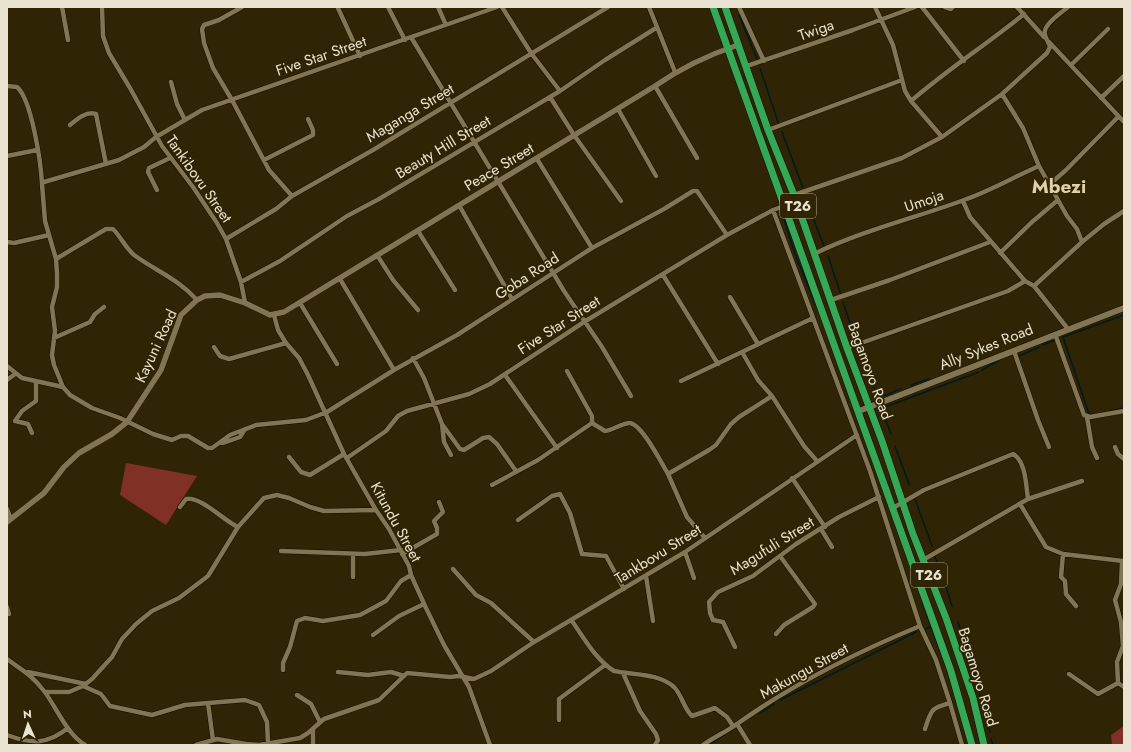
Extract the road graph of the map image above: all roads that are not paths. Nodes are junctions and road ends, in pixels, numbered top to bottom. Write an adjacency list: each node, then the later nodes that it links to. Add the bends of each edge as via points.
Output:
1 (62, 7): 27 (street)
2 (102, 7): 59 (street, Tankibovu Street, via 104,42)
3 (242, 7): 48 (street, via 204,25 202,29 213,68)
4 (388, 7): 28 (street)
5 (438, 7): 23 (street)
6 (496, 7): 23 (street, Five Star Street)
7 (502, 7): 32 (street)
8 (608, 7): 32 (street, Maganga Street)
9 (649, 7): 24 (street)
10 (713, 7): 31 (highway, Bagamoyo Road / T26)
11 (725, 7): 30 (highway, Bagamoyo Road / T26)
12 (739, 7): 34 (street)
13 (875, 7): 22 (street)
14 (915, 7): 22 (street, Twiga)
15 (922, 7): 35 (street)
16 (945, 7): 17 (street)
17 (953, 7)
18 (1017, 7): 21 (street)
19 (1068, 7): 29 (street, via 1048,24 1044,34)
20 (338, 8): 33 (street)
21 (1024, 14): 29 (street); 35 (street)
22 (881, 20): 34 (street, Twiga); 40 (street, via 893,45)
23 (446, 25): 26 (street, Five Star Street)
24 (656, 28): 38 (street); 44 (street, Beauty Hill Street)
25 (1108, 29): 36 (street)
26 (411, 37): 28 (street, Five Star Street); 50 (street)
27 (68, 40)
28 (405, 40): 33 (street, Five Star Street)
29 (1048, 42): 36 (street); 45 (street, via 1048,53)
30 (738, 45): 31 (street, Peace Street); 37 (highway, Bagamoyo Road / T26)
31 (729, 48): 38 (street, Peace Street); 81 (highway, Bagamoyo Road / T26)
32 (532, 53): 44 (street); 50 (street, Maganga Street)
33 (360, 56): 48 (street, Five Star Street)
34 (764, 61): 37 (street, Twiga)
35 (964, 61): 49 (street, via 935,80)
36 (1071, 65): 47 (street)
37 (747, 66): 57 (highway, Bagamoyo Road / T26)
38 (675, 72): 43 (street, Peace Street)
39 (1124, 76): 47 (street)
40 (902, 80): 49 (street); 57 (street)
41 (172, 82): 54 (street, via 177,104)
42 (7, 86): 62 (street, via 17,87 25,97)
43 (655, 86): 51 (street, Peace Street); 65 (street)
44 (560, 91): 46 (street, Beauty Hill Street)
45 (1002, 94): 60 (street); 69 (street, via 1023,128)
46 (550, 97): 58 (street); 61 (street, Beauty Hill Street)
47 (1101, 98): 52 (street)
48 (232, 100): 54 (street, Five Star Street, via 202,110); 67 (street)
49 (911, 101): 60 (street)
50 (451, 102): 61 (street); 76 (street, Maganga Street)
51 (618, 109): 58 (street, Peace Street); 70 (street)
52 (1118, 117): 55 (street); 73 (street)
53 (308, 119): 67 (street, via 313,135)
54 (185, 120): 59 (street, Five Star Street)
55 (1124, 122)
56 (70, 125): 68 (street, via 85,115 96,114)
57 (768, 130): 75 (highway, Bagamoyo Road / T26)
58 (574, 136): 66 (street, Peace Street); 78 (street)
59 (156, 137): 64 (street, Tankibovu Street); 68 (street, Five Star Street, via 131,155)
60 (942, 137): 75 (street, via 902,158)
61 (475, 142): 71 (street); 100 (street, Beauty Hill Street, via 379,200 347,216 280,261)
62 (37, 150): 63 (street); 72 (street)
63 (7, 156)
64 (170, 158): 74 (street, via 149,168 148,172); 87 (street, Tankibovu Street, via 207,207)
65 (697, 158)
66 (537, 159): 71 (street, Peace Street); 91 (street)
67 (264, 160): 76 (street)
68 (106, 164): 72 (street, Five Star Street)
69 (1039, 166): 73 (street); 79 (street, Umoja)
70 (656, 176)
71 (498, 182): 80 (street, Peace Street); 96 (street)
72 (42, 184): 85 (street, via 45,221)
73 (1050, 184): 77 (street)
74 (157, 190)
75 (794, 195): 93 (highway, Bagamoyo Road / T26)
76 (292, 196): 87 (street, Maganga Street, via 276,209)
77 (1058, 200): 90 (street, via 1077,229); 92 (street)
78 (621, 201)
79 (963, 201): 89 (street, via 970,217); 93 (street, Umoja, via 883,227)
80 (459, 205): 84 (street, Peace Street); 104 (street)
81 (784, 206): 82 (street, Five Star Street); 140 (highway, Bagamoyo Road / T26)
82 (773, 210): 86 (street, Five Star Street); 113 (street)
83 (1124, 211): 90 (street)
84 (418, 231): 94 (street, Peace Street); 102 (street)
85 (49, 235): 88 (street, via 14,243); 95 (street)
86 (727, 235): 91 (street, Goba Road, via 697,191 693,191); 97 (street, Five Star Street)
87 (226, 239): 100 (street, Tankibovu Street)
88 (7, 242)
89 (990, 242): 92 (street); 106 (street, via 878,285)
90 (1082, 242): 101 (street)
91 (592, 248): 96 (street, Goba Road)
92 (1000, 253): 99 (street)
93 (814, 254): 106 (highway, Bagamoyo Road / T26)
94 (378, 255): 98 (street, Peace Street); 111 (street, via 393,280)
95 (56, 259): 105 (street, via 106,229 113,229 134,255 184,286); 117 (street, via 57,287 52,308)
96 (554, 273): 104 (street, Goba Road); 114 (street)
97 (663, 275): 114 (street, Five Star Street); 126 (street)
98 (340, 279): 108 (street, Peace Street); 128 (street)
99 (1026, 281): 101 (street); 121 (street, via 1008,291)
100 (241, 282): 107 (street, Tankibovu Street)
101 (1034, 286): 115 (street)
102 (455, 290)
103 (730, 297): 119 (street)
104 (512, 299): 124 (street, Goba Road, via 457,335)
105 (197, 300): 107 (street, Kayuni Road, via 205,296 220,295); 144 (street, Kayuni Road, via 181,315 161,370)
106 (831, 300): 121 (highway, Bagamoyo Road / T26)
107 (244, 303): 112 (street, Kayuni Road)
108 (300, 303): 112 (street, Peace Street); 125 (street)
109 (104, 307): 117 (street, via 90,322)
110 (1124, 308): 115 (main road, Ally Sykes Road)
111 (418, 310)
112 (274, 315): 118 (street, Kitundu Street, via 278,330)
113 (813, 318): 119 (street); 148 (street)
114 (584, 322): 131 (street, Five Star Street); 136 (street)
115 (1068, 329): 116 (main road, Ally Sykes Road)
116 (1055, 334): 122 (main road, Ally Sykes Road); 143 (street, via 1083,413)
117 (54, 338): 135 (street, via 54,365)
118 (286, 343): 120 (street, via 229,359 220,356); 142 (street, Kitundu Street, via 299,358)
119 (758, 344): 123 (street)
120 (214, 347)
121 (847, 348): 139 (highway, Bagamoyo Road / T26)
122 (1014, 350): 139 (main road, Ally Sykes Road); 150 (street)
123 (742, 352): 126 (street); 137 (street, via 758,380)
124 (413, 358): 128 (street, Goba Road); 138 (street)
125 (337, 364)
126 (718, 364): 134 (street)
127 (7, 366): 130 (street)
128 (394, 370): 142 (street, Goba Road)
129 (567, 372): 145 (street, via 585,401 592,416)
130 (16, 374): 132 (street); 133 (street)
131 (505, 374): 138 (street, Five Star Street, via 469,394); 152 (street)
132 (7, 380)
133 (36, 381): 135 (street); 147 (street, via 36,401 22,411 15,421 28,424)
134 (681, 381)
135 (63, 387): 144 (street, via 82,403)
136 (631, 396)
137 (772, 396): 159 (street, via 804,446); 163 (street, via 739,417 716,445)
138 (434, 403): 146 (street); 155 (street, Five Star Street, via 398,416 386,432)
139 (869, 407): 140 (main road, Ally Sykes Road); 170 (highway, Bagamoyo Road / T26)
140 (859, 411): 149 (highway, Bagamoyo Road / T26)
141 (1124, 411): 143 (street)
142 (327, 412): 144 (street, Goba Road, via 306,420 264,423 230,435 210,448 188,436 170,439); 155 (street, Kitundu Street)
143 (1087, 417): 157 (street, via 1092,447)
144 (127, 422): 176 (street, Kayuni Road, via 112,434 79,452 44,493)
145 (592, 423): 152 (street); 163 (street, via 605,432 628,423 635,425 659,455)
146 (442, 424): 154 (street, via 444,442); 162 (street, via 463,450 489,437)
147 (32, 433)
148 (857, 434): 153 (street); 159 (street, Tankbovu Street)
149 (871, 447): 153 (street); 173 (highway, Bagamoyo Road / T26)
150 (1050, 447)
151 (1115, 447): 158 (street)
152 (558, 448): 162 (street)
153 (863, 450): 167 (street)
154 (451, 455)
155 (345, 456): 160 (street, Five Star Street, via 310,475 305,475); 175 (street, Kitundu Street)
156 (289, 458): 160 (street)
157 (1097, 458)
158 (1124, 459)
159 (817, 461): 164 (street, Tankbovu Street)
160 (294, 466): 161 (street)
161 (289, 469)
162 (516, 471): 166 (street)
163 (668, 474): 180 (street, via 688,517)
164 (792, 478): 179 (street); 180 (street, Tankbovu Street)
165 (1082, 481): 168 (street)
166 (492, 485)
167 (879, 497): 179 (street, Magufuli Street); 202 (street)
168 (1028, 499): 170 (street, via 1021,463 1013,454 924,490); 171 (street)
169 (439, 502): 183 (street, via 443,512 434,521 437,534)
170 (903, 503): 173 (street); 188 (highway, Bagamoyo Road / T26)
171 (1020, 504): 186 (street, via 1046,547); 188 (street)
172 (180, 507): 178 (street, via 186,499 191,498)
173 (893, 508): 241 (highway, Bagamoyo Road / T26)
174 (7, 509): 176 (street)
175 (376, 510): 178 (street, via 324,511 277,495 261,500); 183 (street, Kitundu Street)
176 (9, 520)
177 (518, 520): 195 (street, via 552,496 560,494 570,513 582,554 606,556)
178 (238, 527): 217 (street, via 208,576 179,598 152,611 142,619 122,639 108,663)
179 (823, 528): 181 (street); 187 (street, Magufuli Street)
180 (705, 538): 184 (street, Tankbovu Street)
181 (832, 547)
182 (281, 551): 185 (street)
183 (402, 552): 185 (street); 191 (street, Kitundu Street, via 409,566)
184 (685, 552): 192 (street, Tankbovu Street); 194 (street)
185 (353, 554): 193 (street)
186 (1063, 554): 189 (street); 197 (street, via 1061,577 1065,581 1066,594)
187 (780, 556): 203 (street, via 814,604 784,625); 206 (street, Magufuli Street, via 753,576 723,589 710,599 713,620 723,622)
188 (923, 560): 242 (highway, Bagamoyo Road / T26, via 973,698)
189 (1123, 561): 216 (street, via 1121,584 1115,600 1121,622 1123,646 1117,662)
190 (453, 569): 205 (street, via 476,594 492,603)
191 (410, 575): 196 (street, Kitundu Street); 209 (street, via 401,581 386,601 360,615 323,621 305,618 299,620 283,663)
192 (646, 576): 195 (street, Tankbovu Street); 201 (street)
193 (352, 577)
194 (694, 578)
195 (624, 589): 200 (street, Tankbovu Street)
196 (424, 604): 204 (street, via 399,616); 215 (street, Kitundu Street)
197 (1076, 606)
198 (7, 607): 199 (street)
199 (9, 614)
200 (572, 621): 205 (street, Tankbovu Street); 208 (street)
201 (653, 621)
202 (920, 626): 222 (street, via 936,660); 225 (street, Makungu Street, via 816,676)
203 (776, 634)
204 (373, 635)
205 (534, 642): 215 (street, Tankbovu Street, via 474,680)
206 (735, 647)
207 (8, 661): 210 (street)
208 (605, 665): 212 (street); 223 (street, via 559,699)
209 (283, 670)
210 (28, 672): 217 (street); 219 (street)
211 (338, 672): 214 (street, Tankbovu Street, via 368,675 391,672)
212 (623, 673): 225 (street, via 665,681 675,688 692,716 715,708); 237 (street, via 640,711 656,734 658,740)
213 (1069, 674): 216 (street, via 1098,694)
214 (404, 676): 215 (street, Tankbovu Street, via 411,672); 224 (street, via 379,700 338,713)
215 (464, 678): 236 (street, Kitundu Street)
216 (1118, 683): 218 (street)
217 (85, 685): 219 (street, via 63,693); 221 (street, via 101,694 110,706 152,715 185,705)
218 (1124, 687)
219 (45, 692): 226 (street)
220 (297, 695): 224 (street, via 311,704)
221 (208, 703): 230 (street); 231 (street, via 245,700 259,706 266,722)
222 (950, 703): 228 (street, via 931,711); 240 (street)
223 (559, 720)
224 (320, 722): 227 (street)
225 (735, 725): 238 (street, Makungu Street); 239 (street)
226 (68, 728): 229 (street, via 57,737 39,742); 232 (street)
227 (312, 729): 231 (street, via 300,738); 235 (street)
228 (925, 729)
229 (7, 735)
230 (213, 740): 233 (street); 234 (street, via 224,739)
231 (268, 743): 234 (street)
232 (85, 745)
233 (196, 745)
234 (259, 745)
235 (313, 745)
236 (490, 745)
237 (655, 745)
238 (703, 745)
239 (750, 745)
240 (962, 745)
241 (972, 745)
242 (984, 745)

